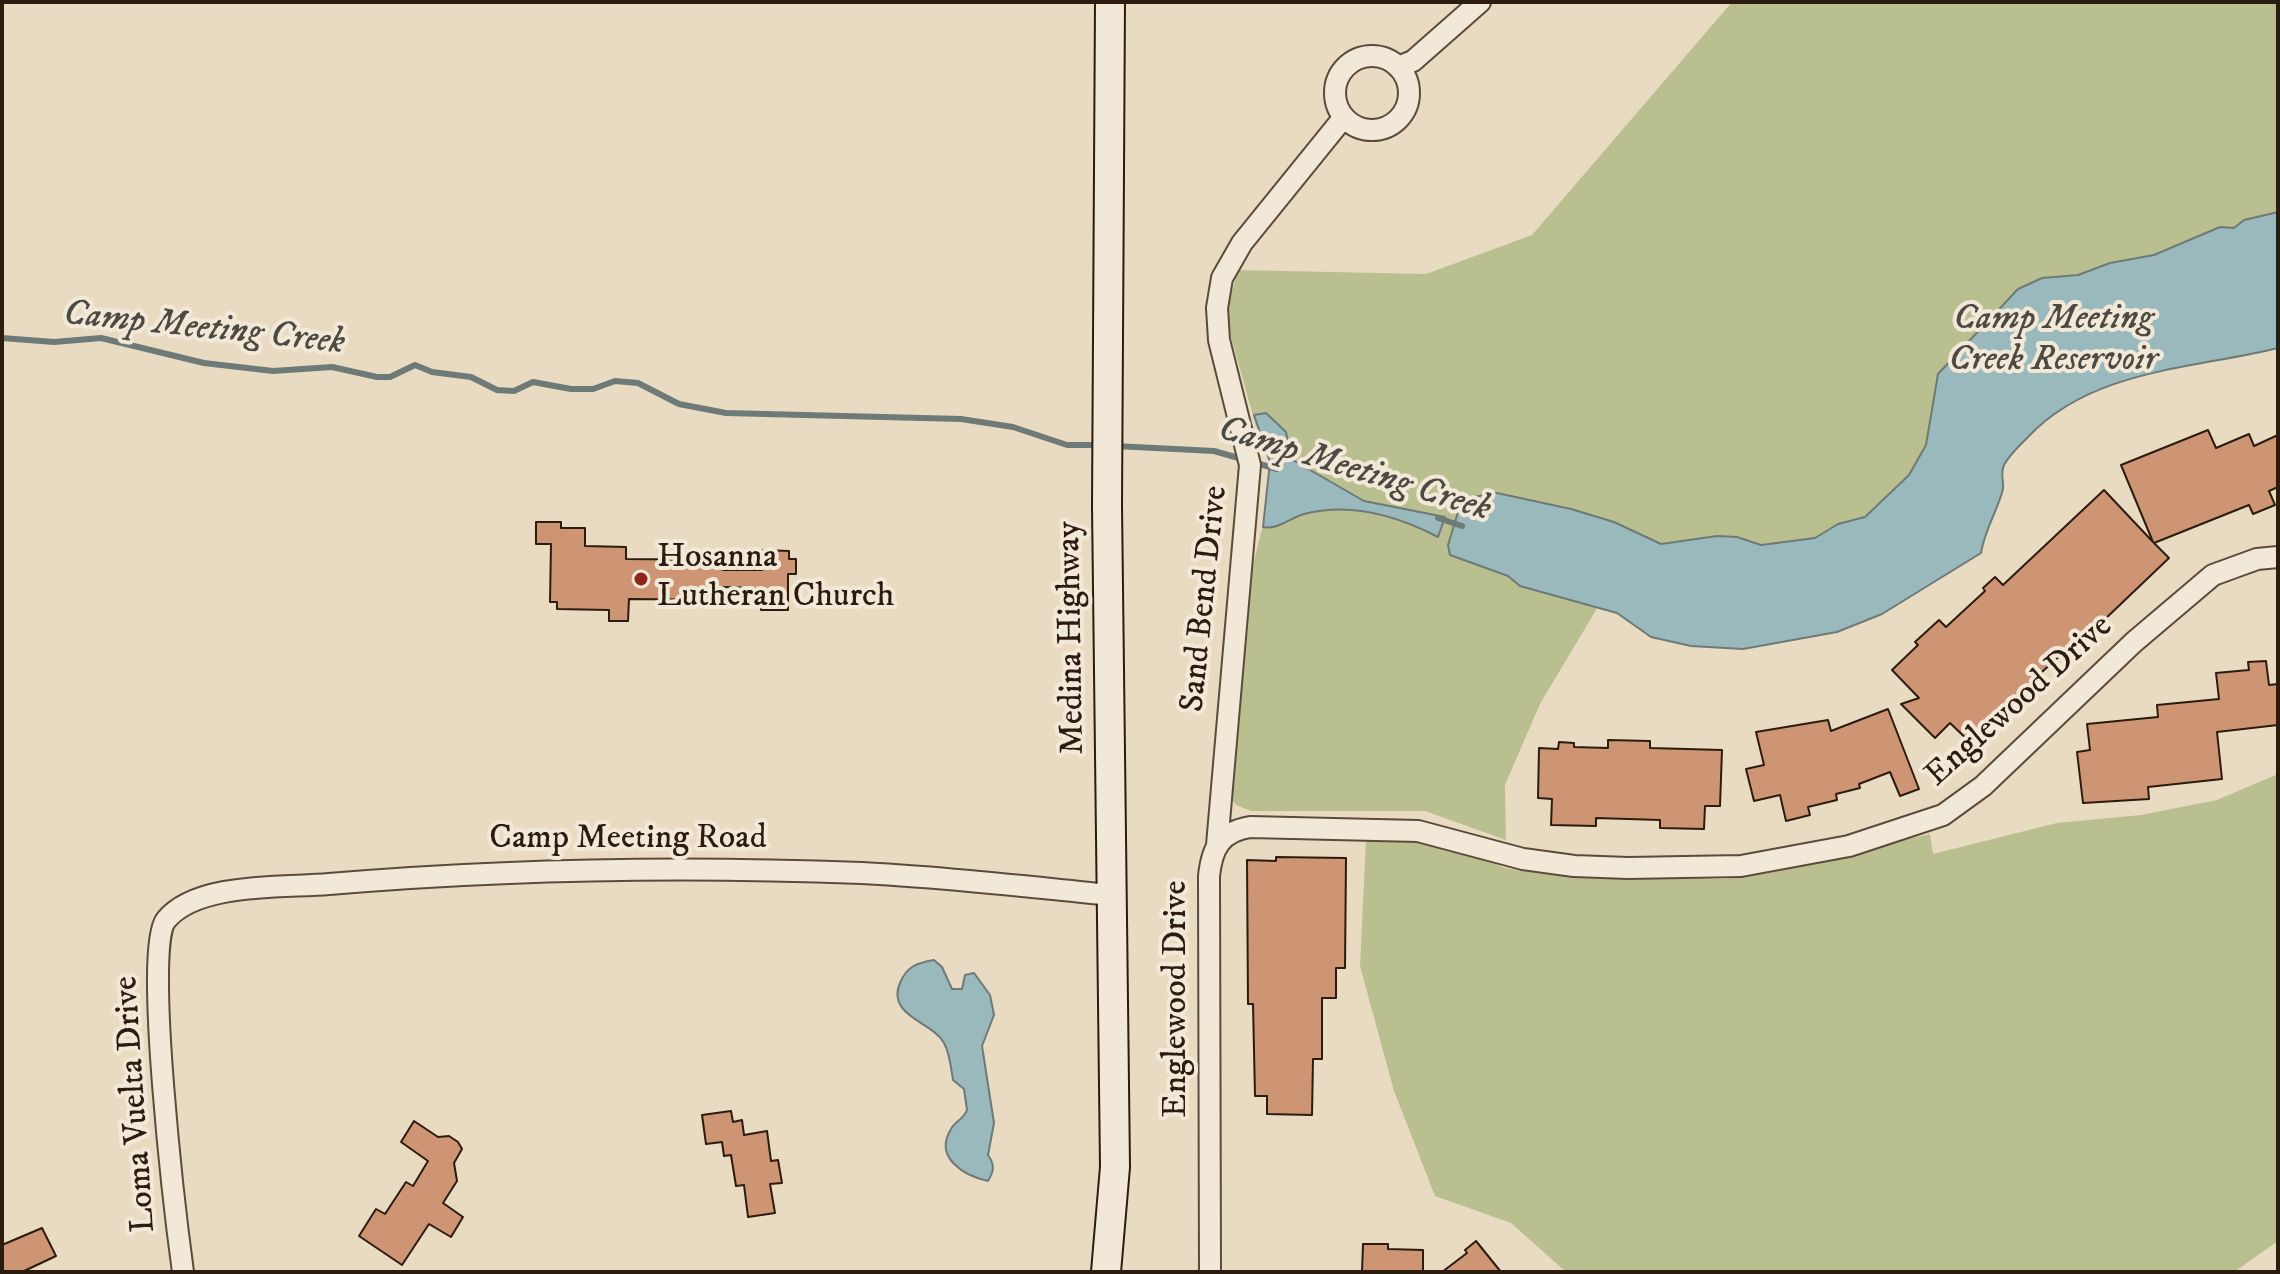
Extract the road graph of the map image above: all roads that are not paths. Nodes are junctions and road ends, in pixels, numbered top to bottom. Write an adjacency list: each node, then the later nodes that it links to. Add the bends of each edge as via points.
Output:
1 (1110, 2): 7 (main road, Medina Highway)
2 (1480, 2): 3 (street, via 1413,61)
3 (1398, 67): 4 (street, via 1376,57 1352,63 1337,82 1335,94); 4 (street, via 1409,99 1398,120 1388,127 1364,129)
4 (1344, 117): 6 (street, Sand Bend Drive, via 1271,203 1222,278 1216,325 1250,465)
5 (2278, 557): 6 (street, Englewood Drive, via 2213,575 2134,642 1983,786 1943,815 1849,846 1769,863 1642,868 1523,859 1418,831 1250,827 1232,830)
6 (1217, 845): 11 (street, Englewood Drive, via 1209,876)
7 (1111, 895): 8 (street, Camp Meeting Road, via 863,873 486,872 225,892 188,902); 10 (main road, Medina Highway, via 1115,1167)
8 (159, 932): 9 (street, Loma Vuelta Drive, via 160,1025)
9 (183, 1272)
10 (1106, 1272)
11 (1210, 1272)

